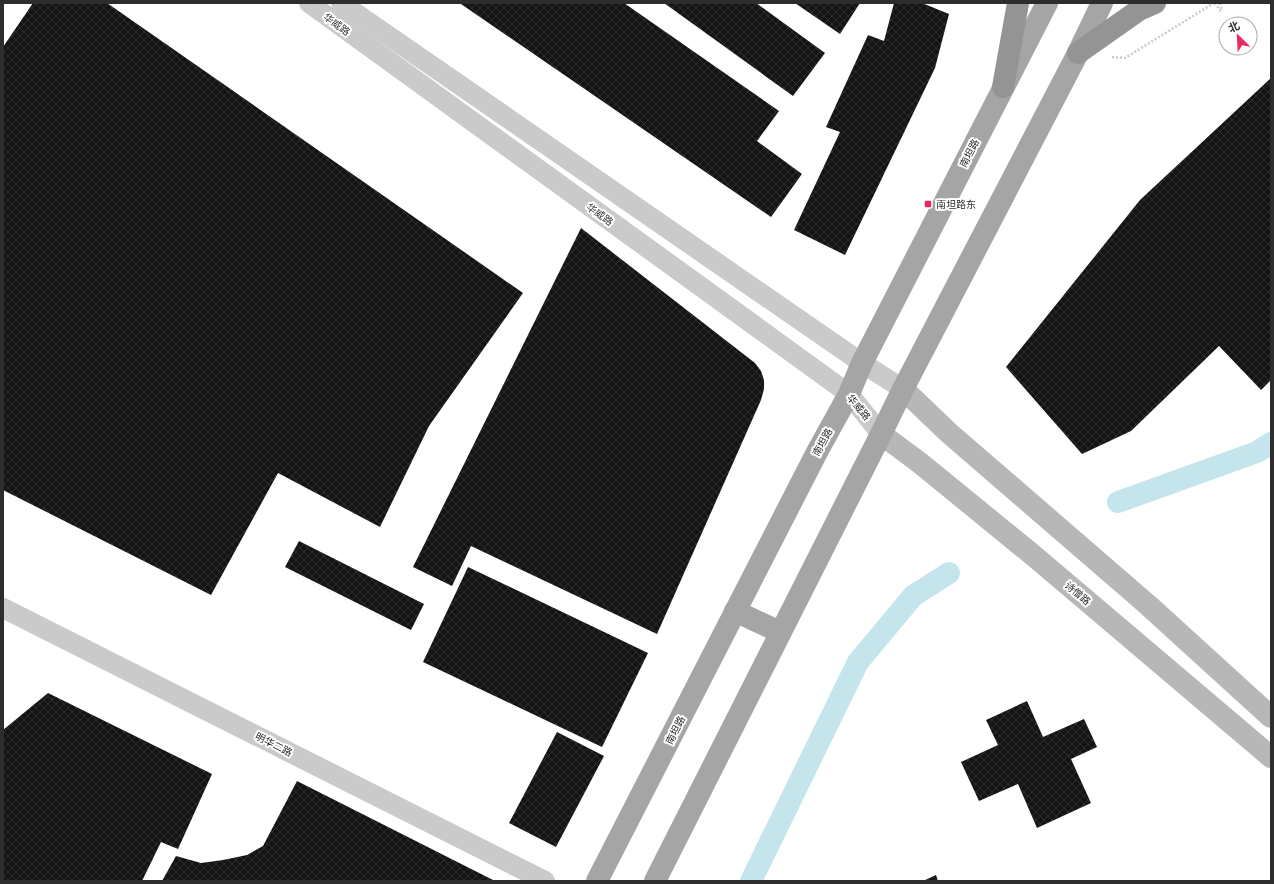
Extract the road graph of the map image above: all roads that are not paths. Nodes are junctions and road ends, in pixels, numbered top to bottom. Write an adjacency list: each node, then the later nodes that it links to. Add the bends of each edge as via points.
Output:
1 (309, 3): 11 (street, 华威路)
2 (341, 3): 9 (street)
3 (1018, 3): 8 (highway)
4 (1047, 3): 8 (main road, 南坦路)
5 (1102, 3): 7 (main road)
6 (1155, 3): 7 (highway, via 1139,10)
7 (1078, 53): 10 (main road)
8 (1003, 87): 9 (main road, 南坦路)
9 (862, 363): 10 (street); 11 (main road, 南坦路)
10 (902, 389): 12 (main road); 16 (street, via 949,434 1148,605)
11 (849, 394): 12 (street, 华威路); 14 (main road, 南坦路)
12 (881, 434): 15 (main road); 17 (street, 诗僧路, via 1028,551)
13 (3, 608): 18 (street, 明华二路)
14 (735, 611): 15 (main road); 19 (main road, 南坦路)
15 (780, 632): 20 (main road)
16 (1271, 717)
17 (1271, 757)
18 (545, 881)
19 (598, 881)
20 (655, 881)

